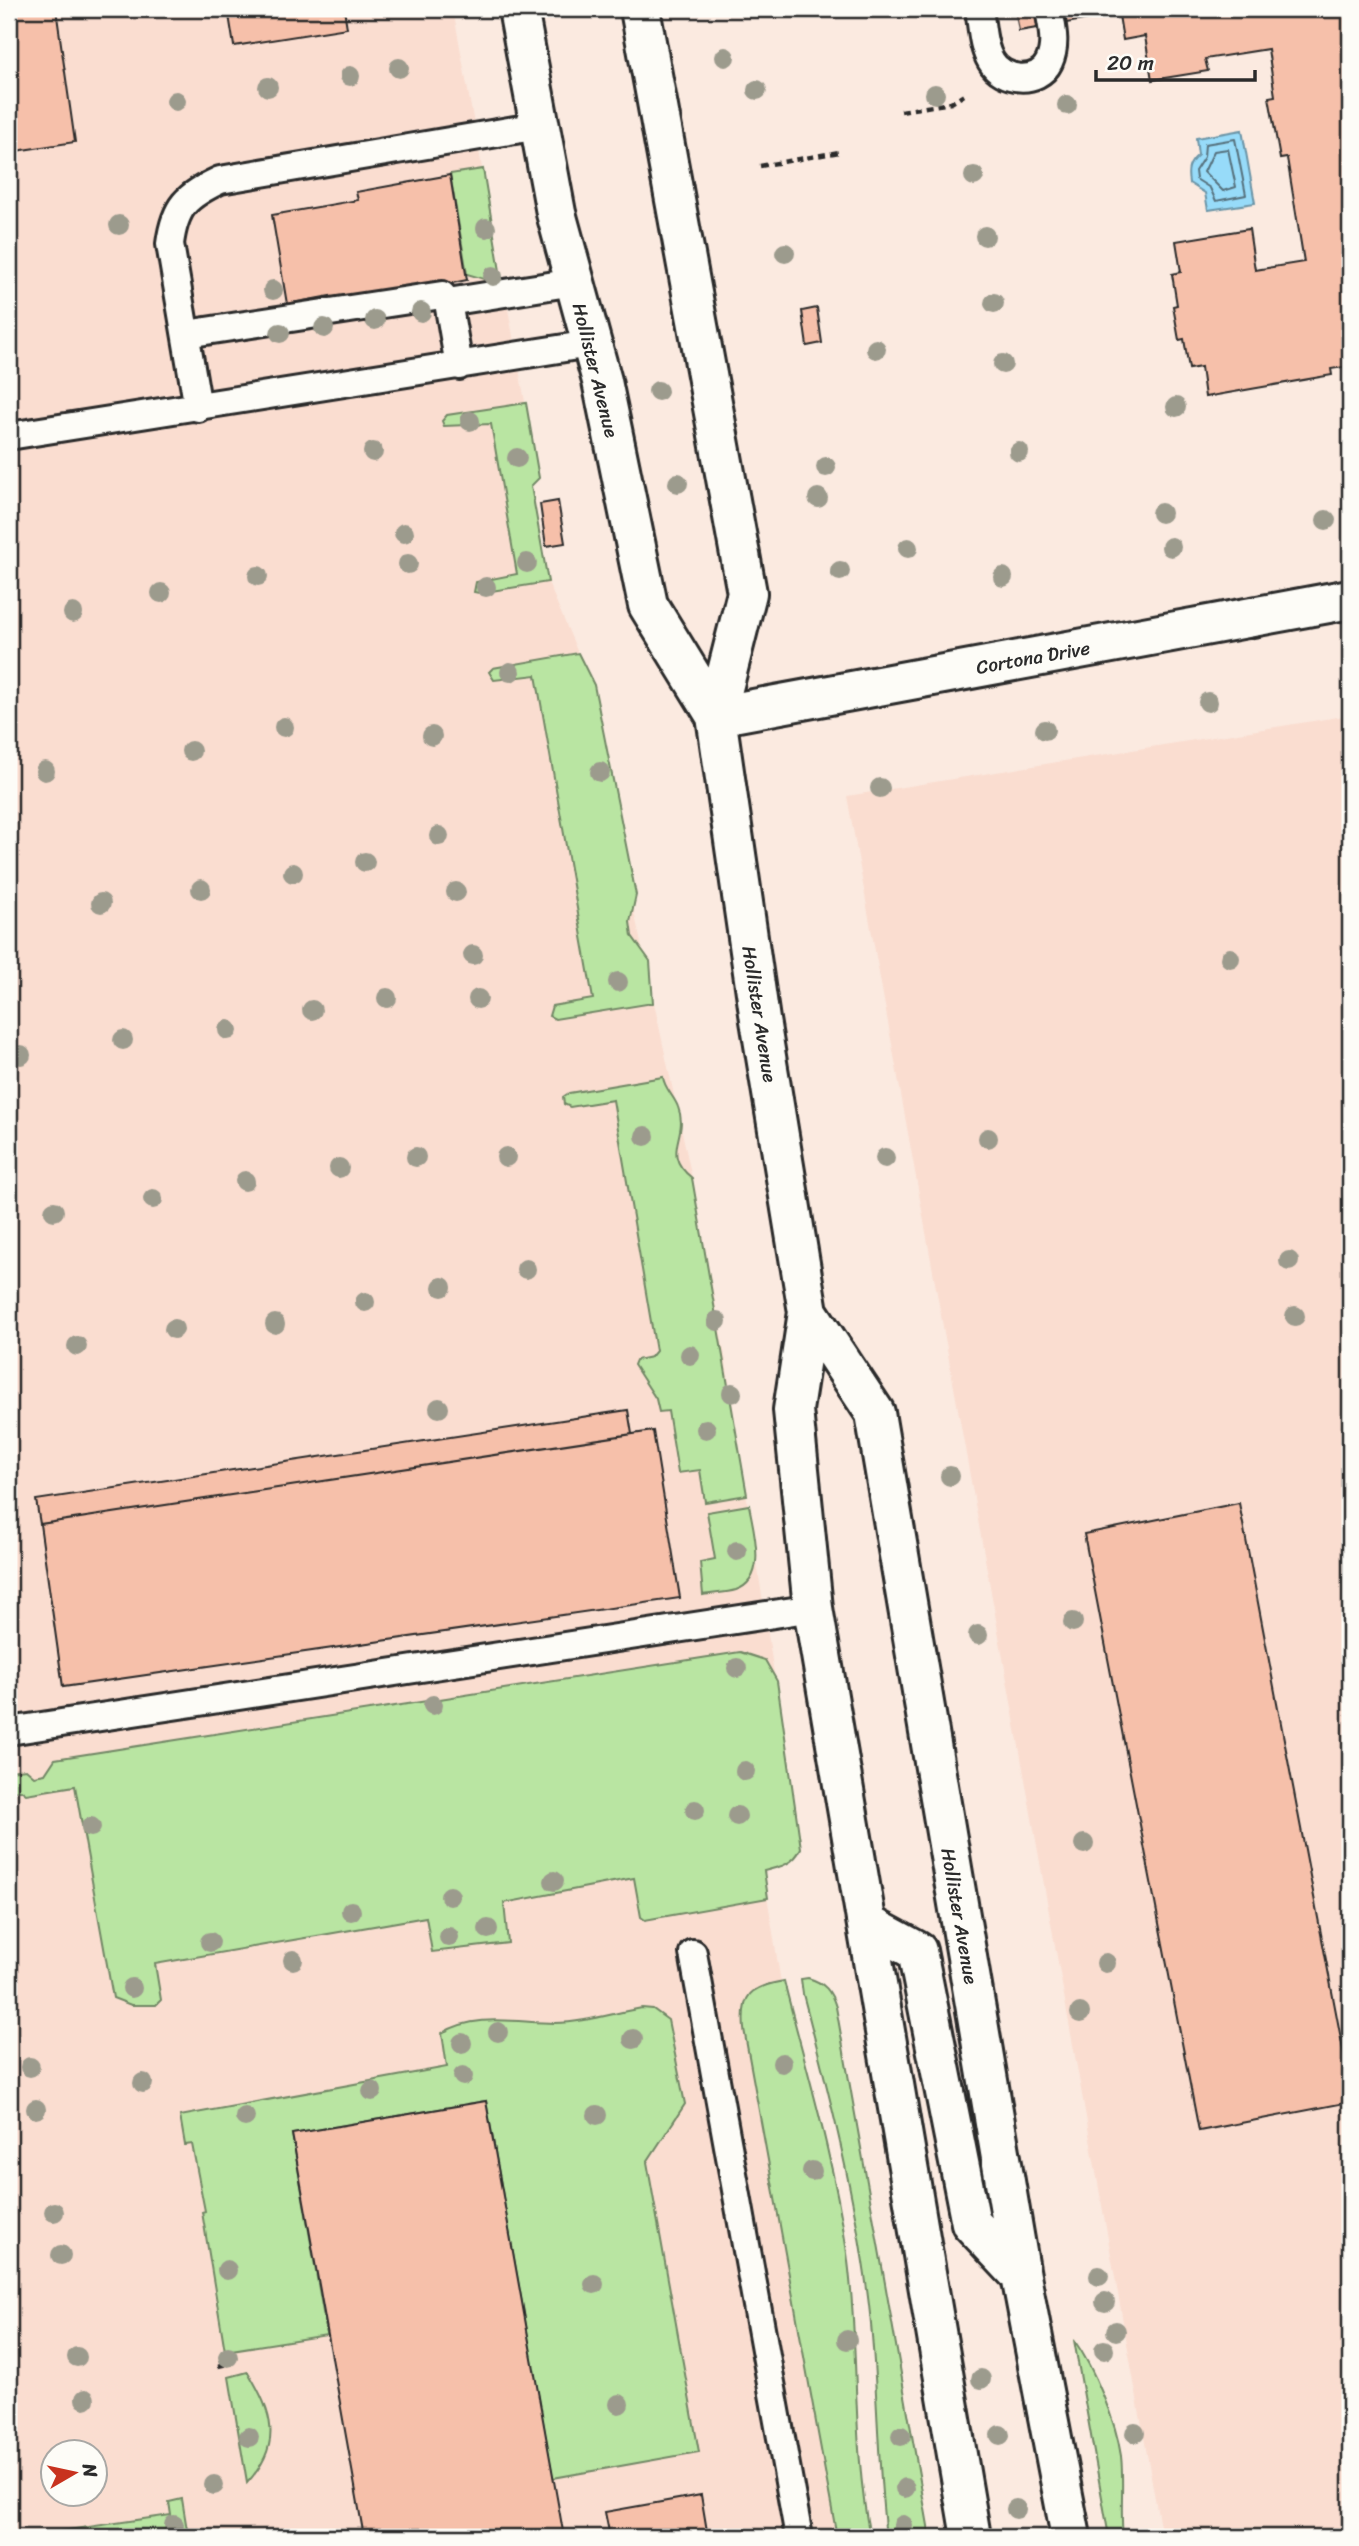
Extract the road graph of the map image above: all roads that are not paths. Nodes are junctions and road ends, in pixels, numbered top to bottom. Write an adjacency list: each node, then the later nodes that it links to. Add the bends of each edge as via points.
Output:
1 (518, 9): 5 (main road, Hollister Avenue)
2 (640, 9): 14 (main road, Hollister Avenue, via 747,593)
3 (979, 9): 4 (lane, via 992,63 1000,74 1014,78 1036,74 1048,65 1054,38)
4 (1049, 9)
5 (539, 126): 6 (main road, Hollister Avenue); 8 (lane, via 220,180 200,190 183,203 173,221 170,244)
6 (574, 282): 7 (lane); 9 (main road, Hollister Avenue)
7 (448, 302): 8 (lane, via 433,294); 10 (lane)
8 (186, 334): 11 (lane)
9 (590, 344): 10 (lane); 14 (main road, Hollister Avenue, via 602,381 648,605)
10 (459, 366): 11 (lane)
11 (198, 408): 12 (lane)
12 (9, 436)
13 (1350, 599): 14 (main road, Cortona Drive)
14 (716, 716): 15 (main road, Hollister Avenue)
15 (808, 1312): 16 (main road, Hollister Avenue, via 793,1410); 20 (main road, Hollister Avenue, via 875,1413)
16 (813, 1608): 17 (lane); 18 (main road, Hollister Avenue)
17 (9, 1731)
18 (867, 1924): 20 (main road, via 917,1951 971,2223); 22 (main road, Hollister Avenue)
19 (692, 1952): 21 (lane)
20 (1021, 2276): 23 (main road, Hollister Avenue)
21 (799, 2537)
22 (971, 2537)
23 (1071, 2537)

